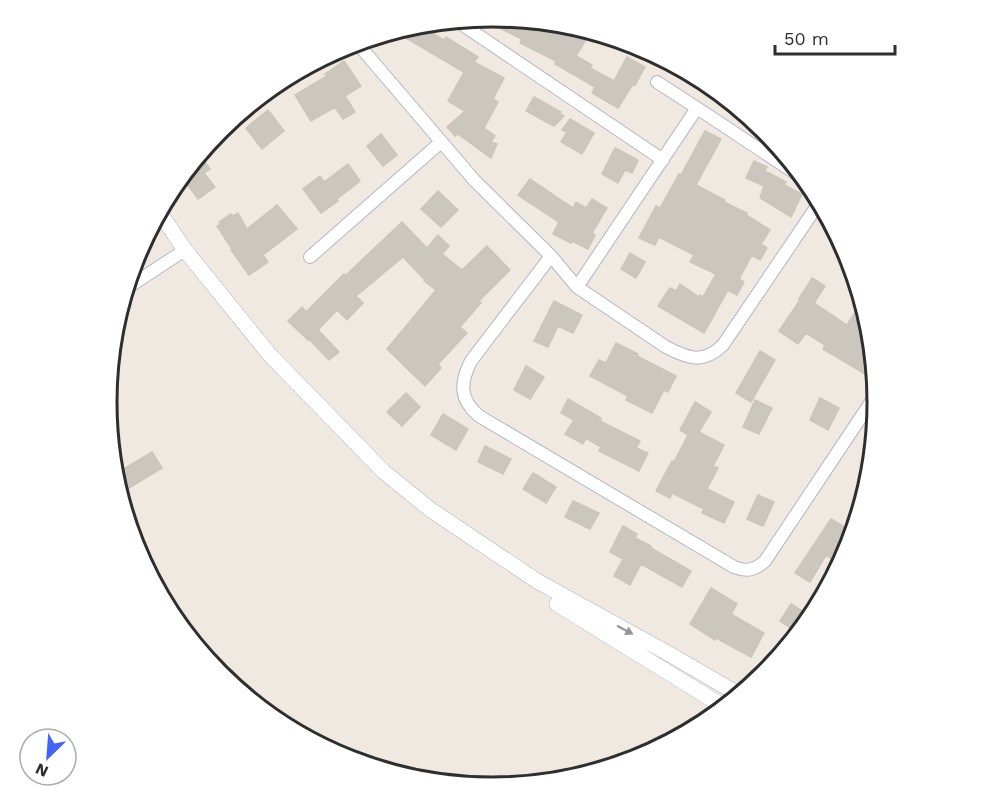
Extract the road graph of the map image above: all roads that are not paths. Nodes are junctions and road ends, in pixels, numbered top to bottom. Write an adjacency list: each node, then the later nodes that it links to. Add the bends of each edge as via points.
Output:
1 (467, 28): 6 (street)
2 (363, 51): 5 (street)
3 (657, 82): 4 (street)
4 (697, 108): 6 (street); 7 (street)
5 (441, 142): 11 (street); 12 (street)
6 (663, 160): 14 (street)
7 (783, 165)
8 (815, 210): 14 (street, via 723,345 703,358 681,355 666,347)
9 (165, 220): 10 (street)
10 (185, 250): 13 (street); 16 (street, via 269,354 384,472 431,510)
11 (550, 256): 14 (street); 15 (street, via 471,361 463,388 471,410 734,567 749,570 765,561)
12 (310, 257)
13 (137, 281)
14 (577, 287)
15 (868, 407)
16 (537, 581): 17 (street, one-way to 17); 18 (street, via 557,604)
17 (733, 691)
18 (717, 703)

